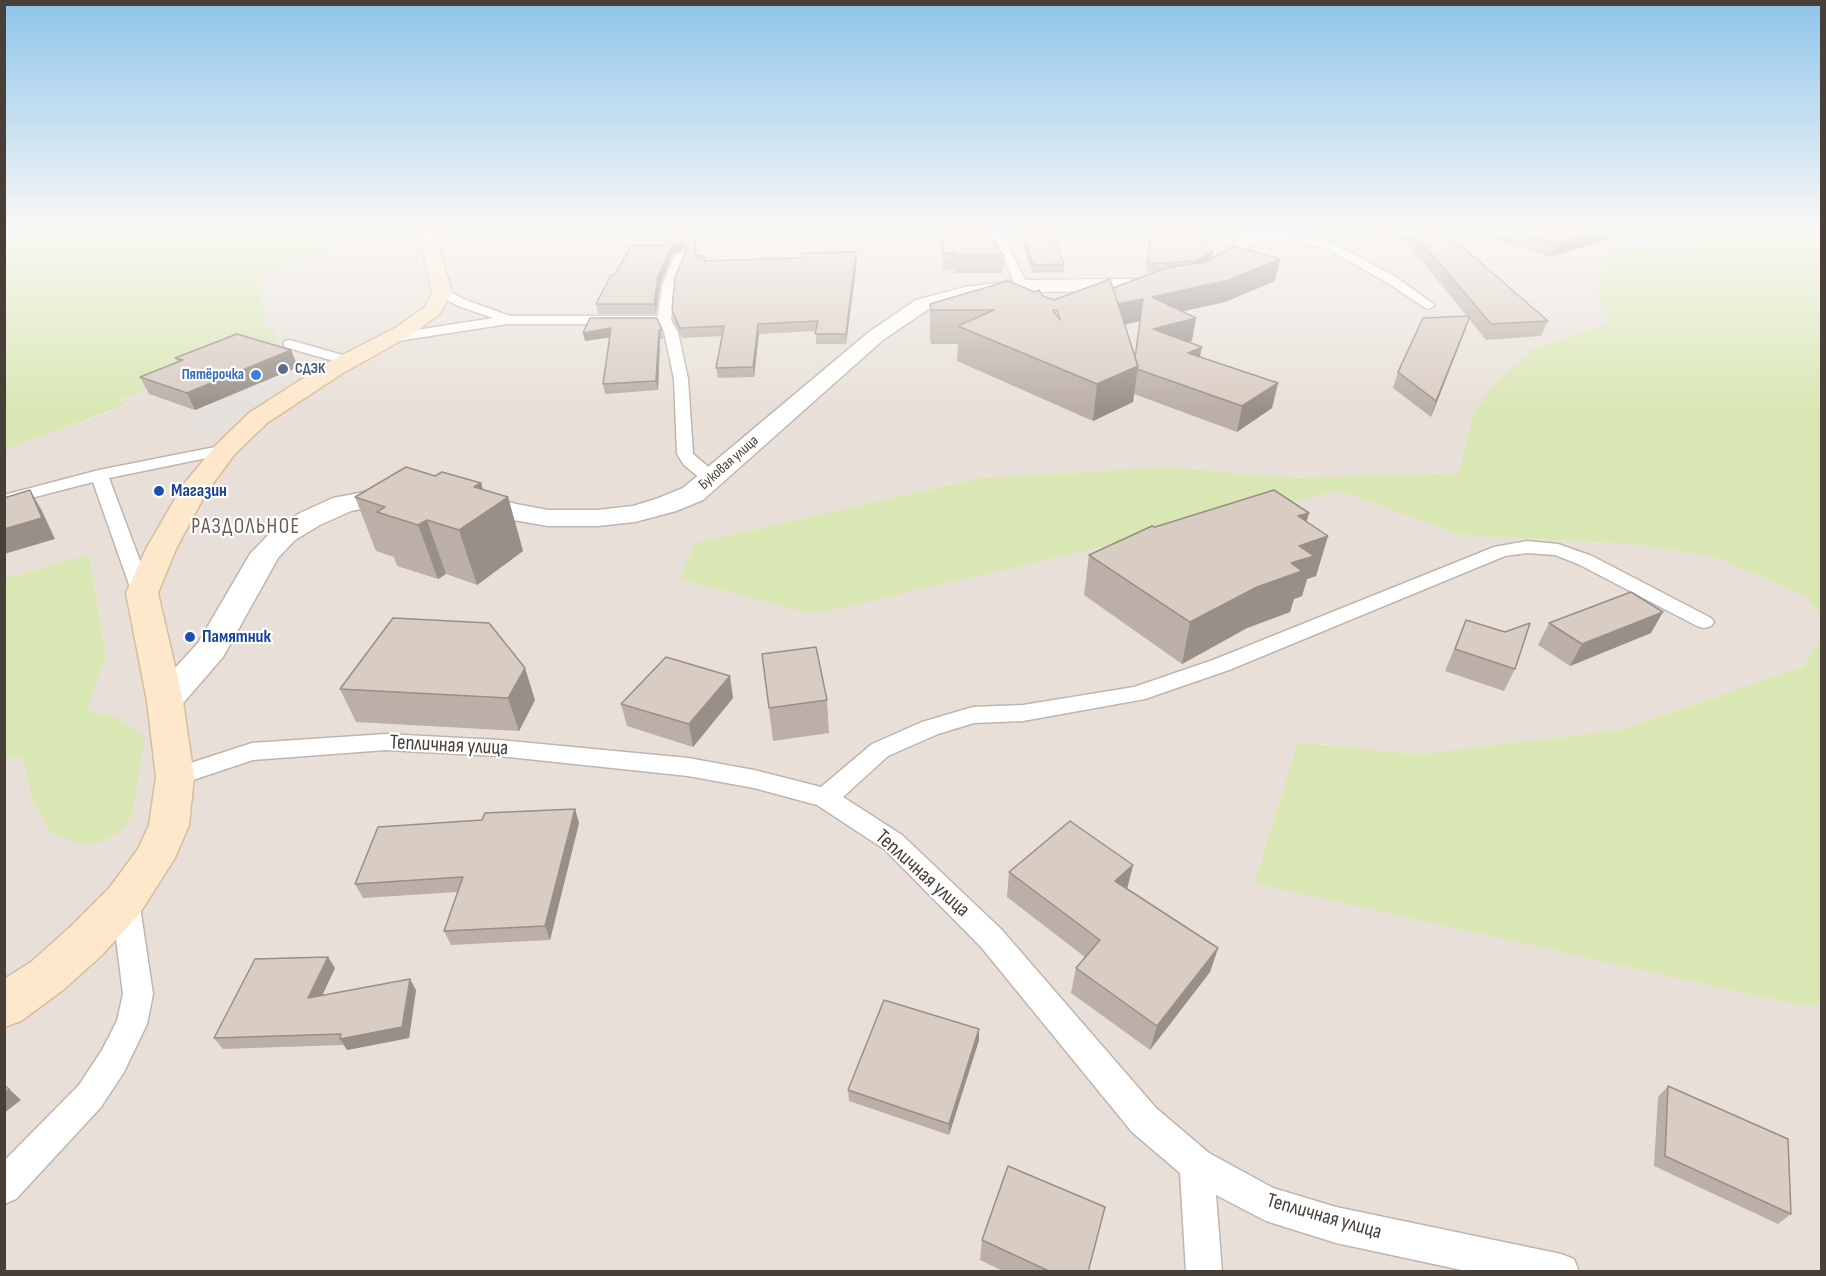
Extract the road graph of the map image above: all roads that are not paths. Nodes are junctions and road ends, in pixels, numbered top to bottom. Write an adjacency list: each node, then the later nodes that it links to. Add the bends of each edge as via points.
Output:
1 (667, 291): 7 (lane)
2 (993, 291): 13 (street, Буковая улица, via 940,299 907,313)
3 (1407, 291): 5 (lane)
4 (442, 292): 6 (lane); 8 (street, via 425,318)
5 (1429, 305)
6 (508, 320): 7 (lane); 8 (lane)
7 (664, 320): 13 (lane, via 671,332 681,379 686,454)
8 (391, 338): 10 (street)
9 (290, 344): 10 (lane)
10 (348, 361): 11 (street, via 258,418)
11 (225, 450): 12 (lane); 15 (street, via 194,492 161,549)
12 (99, 475): 14 (lane); 15 (lane)
13 (712, 479): 17 (street, Буковая улица, via 693,494 666,505 635,514 597,518 548,518 438,492 386,494 343,504 285,534 265,555 211,649)
14 (4, 500)
15 (142, 593): 17 (street)
16 (1704, 622): 19 (lane, via 1558,550 1527,547 1501,551 1221,665 1137,694 1023,713 973,716 930,728 880,750)
17 (165, 701): 18 (street)
18 (175, 777): 19 (lane, Тепличная улица, via 252,752 386,742 499,748 688,767); 20 (street, via 169,825 154,858)
19 (825, 798): 22 (lane, Тепличная улица, via 893,842 974,921 1144,1120)
20 (125, 900): 21 (street, via 47,976); 23 (lane, via 138,994 132,1024 90,1096)
21 (4, 1006)
22 (1197, 1165): 24 (lane); 25 (lane, Тепличная улица, via 1266,1203 1336,1225)
23 (4, 1188)
24 (1204, 1272)
25 (1561, 1272)

